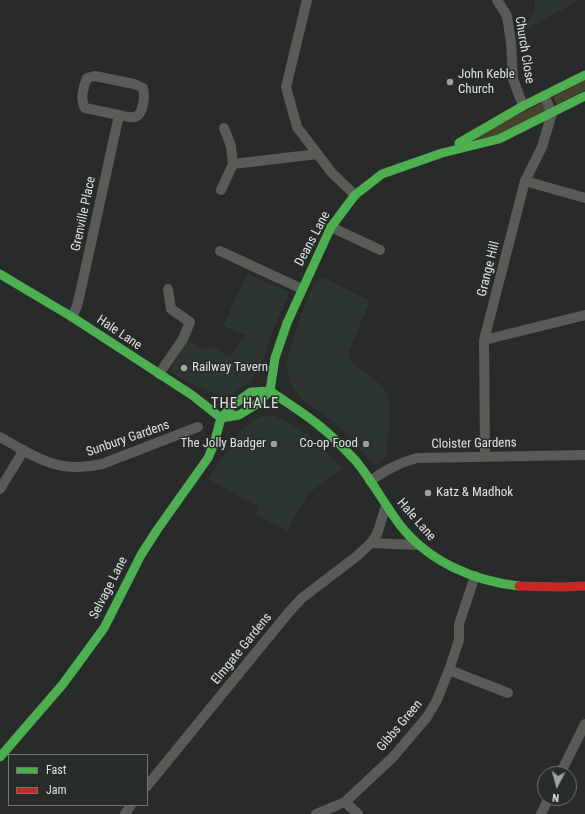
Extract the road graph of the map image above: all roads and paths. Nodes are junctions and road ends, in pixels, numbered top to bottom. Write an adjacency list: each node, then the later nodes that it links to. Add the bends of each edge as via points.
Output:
1 (306, 0): 11 (street, via 286,87 297,127)
2 (496, 0): 6 (street, Church Close, via 507,16 513,79)
3 (585, 75): 4 (main road, Deans Lane)
4 (544, 96): 6 (main road, Deans Lane); 7 (street)
5 (585, 96): 7 (main road, Deans Lane)
6 (523, 106): 10 (main road, Deans Lane)
7 (552, 112): 10 (main road, Deans Lane, via 499,139); 13 (street, Grange Hill, via 542,147)
8 (119, 115): 8 (street, via 85,108 82,101 87,78 94,76 143,88 144,100 137,116 134,118); 24 (street, Grenville Place, via 80,295)
9 (224, 128): 12 (street, via 231,146)
10 (442, 153): 15 (main road, Deans Lane, via 382,174)
11 (318, 154): 12 (street); 15 (street, via 332,173)
12 (233, 164): 14 (street)
13 (525, 181): 16 (street); 25 (street, Grange Hill)
14 (221, 190)
15 (355, 195): 17 (main road, Deans Lane)
16 (585, 198)
17 (331, 227): 18 (street); 22 (main road, Deans Lane)
18 (380, 250)
19 (220, 251): 22 (street)
20 (0, 274): 24 (main road, Hale Lane)
21 (168, 288): 26 (street, via 171,310 190,322)
22 (302, 289): 27 (main road, Deans Lane, via 275,358)
23 (585, 315): 25 (street)
24 (72, 317): 26 (main road, Hale Lane)
25 (484, 340): 33 (street, Grange Hill)
26 (159, 374): 28 (main road, Hale Lane)
27 (270, 391): 28 (main road, via 254,406 239,415); 28 (main road, via 250,392); 34 (main road, Hale Lane, via 337,440)
28 (221, 418): 44 (main road, Selvage Lane, via 208,458 141,555 98,638)
29 (198, 427): 31 (street, Sunbury Gardens, via 102,464 85,468 57,466)
30 (0, 437): 31 (street, Sunbury Gardens)
31 (24, 450): 35 (street)
32 (585, 455): 33 (street, Cloister Gardens)
33 (485, 457): 34 (street, Cloister Gardens, via 417,458 402,462)
34 (370, 481): 36 (main road, Hale Lane)
35 (0, 489)
36 (386, 506): 37 (street, Elmgate Gardens, via 377,534); 38 (main road, Hale Lane)
37 (371, 543): 38 (street); 46 (street, Elmgate Gardens, via 302,598 289,612)
38 (418, 545): 39 (main road, Hale Lane, via 432,557)
39 (475, 576): 40 (main road, Hale Lane, via 500,584 523,587 548,589); 41 (street, Gibbs Green, via 459,624 459,640)
40 (585, 586)
41 (449, 670): 42 (street); 47 (street, Gibbs Green, via 427,717 393,757)
42 (508, 693)
43 (585, 724): 45 (street)
44 (0, 757)
45 (564, 766)
46 (148, 785)
47 (345, 802): 48 (street, Gibbs Green); 49 (street)
48 (316, 814)
49 (358, 814)

